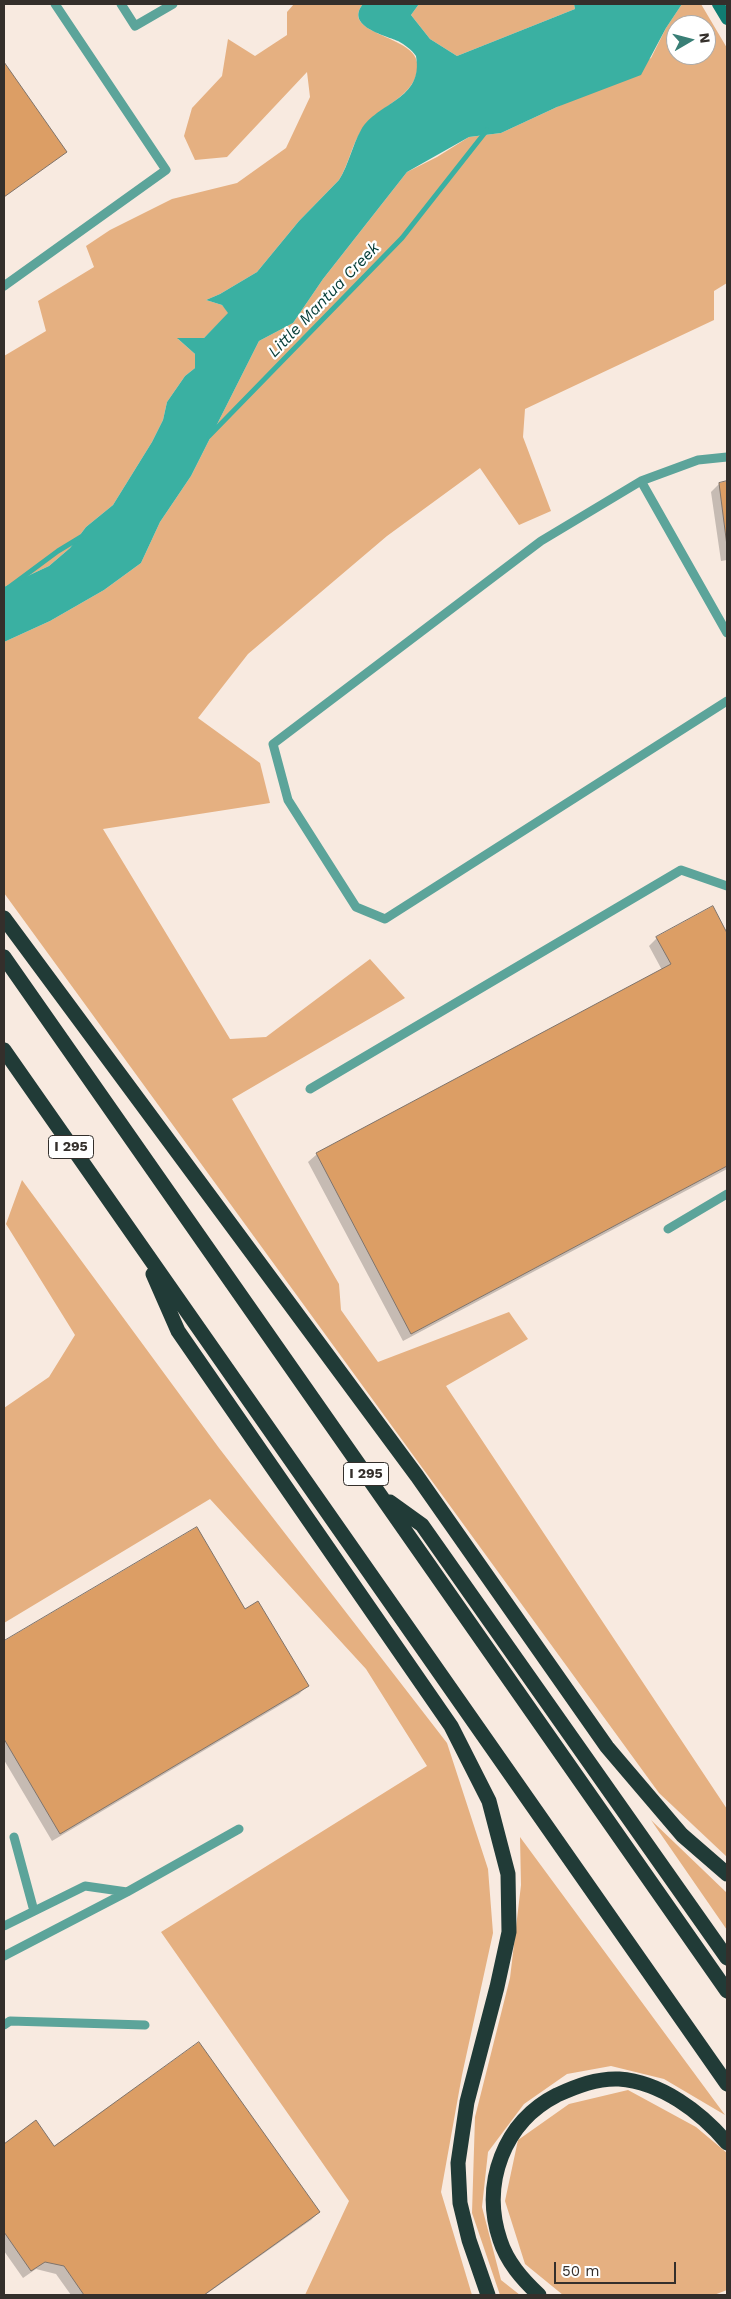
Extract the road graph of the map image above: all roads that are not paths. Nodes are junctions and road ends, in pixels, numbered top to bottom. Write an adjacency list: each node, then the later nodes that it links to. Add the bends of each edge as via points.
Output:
1 (55, 4): 6 (lane, via 166,170)
2 (121, 4): 3 (lane, via 135,26)
3 (173, 4)
4 (718, 4): 5 (main road)
5 (727, 19)
6 (4, 286)
7 (727, 457): 8 (lane, via 698,460)
8 (641, 481): 9 (lane); 10 (lane, via 541,541 273,744 288,800 356,906 385,919)
9 (727, 633)
10 (727, 701)
11 (727, 886): 15 (lane, via 681,870)
12 (4, 918): 22 (highway, via 417,1476 607,1747 682,1835)
13 (4, 957): 19 (highway, I 295)
14 (4, 1050): 18 (highway, I 295)
15 (310, 1089)
16 (727, 1194): 17 (lane)
17 (668, 1229)
18 (139, 1243): 31 (highway, I 295); 33 (highway, via 178,1331 451,1726 489,1802 508,1874 509,1932 467,2102 458,2162 460,2203)
19 (381, 1496): 27 (highway, via 422,1525); 28 (highway, I 295)
20 (239, 1828): 23 (lane)
21 (14, 1837): 24 (lane)
22 (727, 1874)
23 (127, 1892): 24 (lane, via 85,1886); 26 (lane)
24 (34, 1911): 25 (lane)
25 (4, 1926)
26 (4, 1956)
27 (727, 1958)
28 (727, 1991)
29 (4, 2025): 30 (lane, via 10,2021)
30 (145, 2025)
31 (727, 2084)
32 (727, 2143): 34 (highway, via 687,2104 641,2083 618,2079 591,2082 542,2104 517,2127 505,2147 497,2169 494,2216 510,2262)
33 (488, 2295)
34 (539, 2295)

